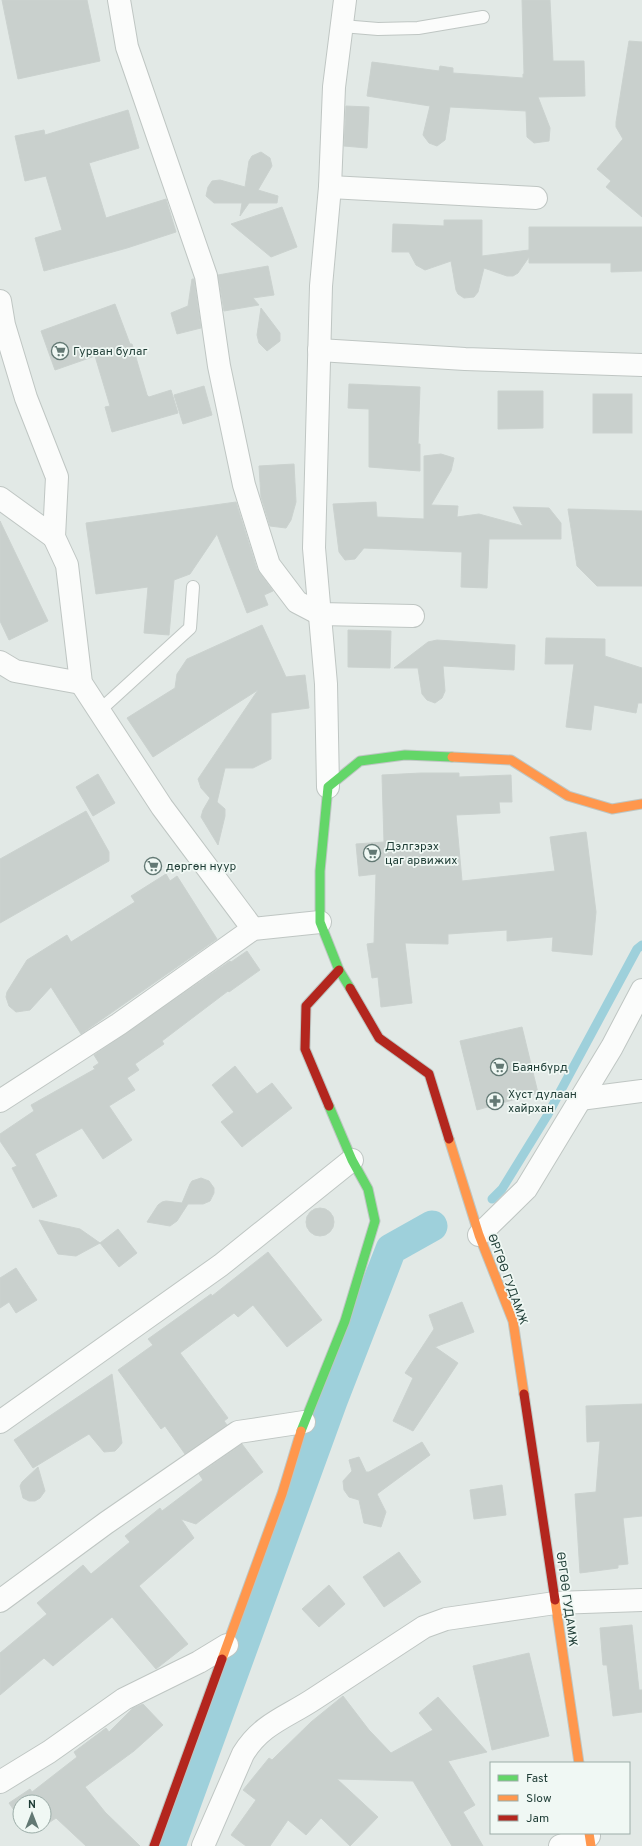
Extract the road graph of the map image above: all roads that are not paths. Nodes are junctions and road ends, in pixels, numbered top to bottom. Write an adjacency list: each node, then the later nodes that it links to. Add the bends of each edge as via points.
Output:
1 (119, 0): 13 (street, via 127,47 206,276 219,366 244,485 269,565 297,602)
2 (345, 0): 4 (street)
3 (483, 17): 4 (lane, via 418,28 378,29)
4 (342, 26): 5 (street, via 334,87)
5 (330, 187): 6 (street); 8 (street, via 321,286)
6 (536, 198)
7 (0, 301): 11 (street, via 4,325 26,398 57,477)
8 (319, 350): 9 (street, via 465,359); 13 (street, via 314,548)
9 (642, 365)
10 (0, 498): 11 (street)
11 (54, 537): 16 (street, via 67,565)
12 (193, 587): 17 (lane, via 190,628)
13 (320, 614): 14 (street); 18 (street, via 326,684)
14 (412, 616)
15 (5, 670): 16 (street)
16 (81, 683): 17 (street)
17 (99, 711): 21 (street, via 162,807)
18 (328, 787): 19 (street, via 360,761 405,755 511,760 568,796 612,809); 20 (street, ӨРГӨӨ ГУДАМЖ, via 320,871)
19 (642, 804)
20 (320, 922): 21 (street); 22 (street, ӨРГӨӨ ГУДАМЖ)
21 (253, 929): 26 (street, via 119,1024)
22 (339, 970): 27 (street, via 306,1006 305,1049); 28 (street, ӨРГӨӨ ГУДАМЖ, via 379,1038 429,1074)
23 (642, 990): 25 (street, via 612,1047)
24 (642, 1091): 25 (street)
25 (580, 1099): 28 (street, via 526,1189)
26 (0, 1101)
27 (352, 1160): 29 (street, via 221,1265); 30 (street, via 368,1189 375,1221 346,1321)
28 (479, 1235): 33 (street, ӨРГӨӨ ГУДАМЖ, via 513,1321)
29 (0, 1422)
30 (304, 1422): 32 (street, via 238,1432 106,1523); 34 (street, via 282,1494)
31 (642, 1600): 33 (street)
32 (0, 1601)
33 (555, 1603): 35 (street, ӨРГӨӨ ГУДАМЖ); 39 (street, via 446,1619 424,1627 264,1729 251,1741 244,1754)
34 (227, 1645): 36 (street, via 199,1662 124,1699 49,1752); 38 (street)
35 (579, 1762)
36 (0, 1782)
37 (590, 1838): 40 (street)
38 (154, 1846)
39 (203, 1846)
40 (560, 1846)

